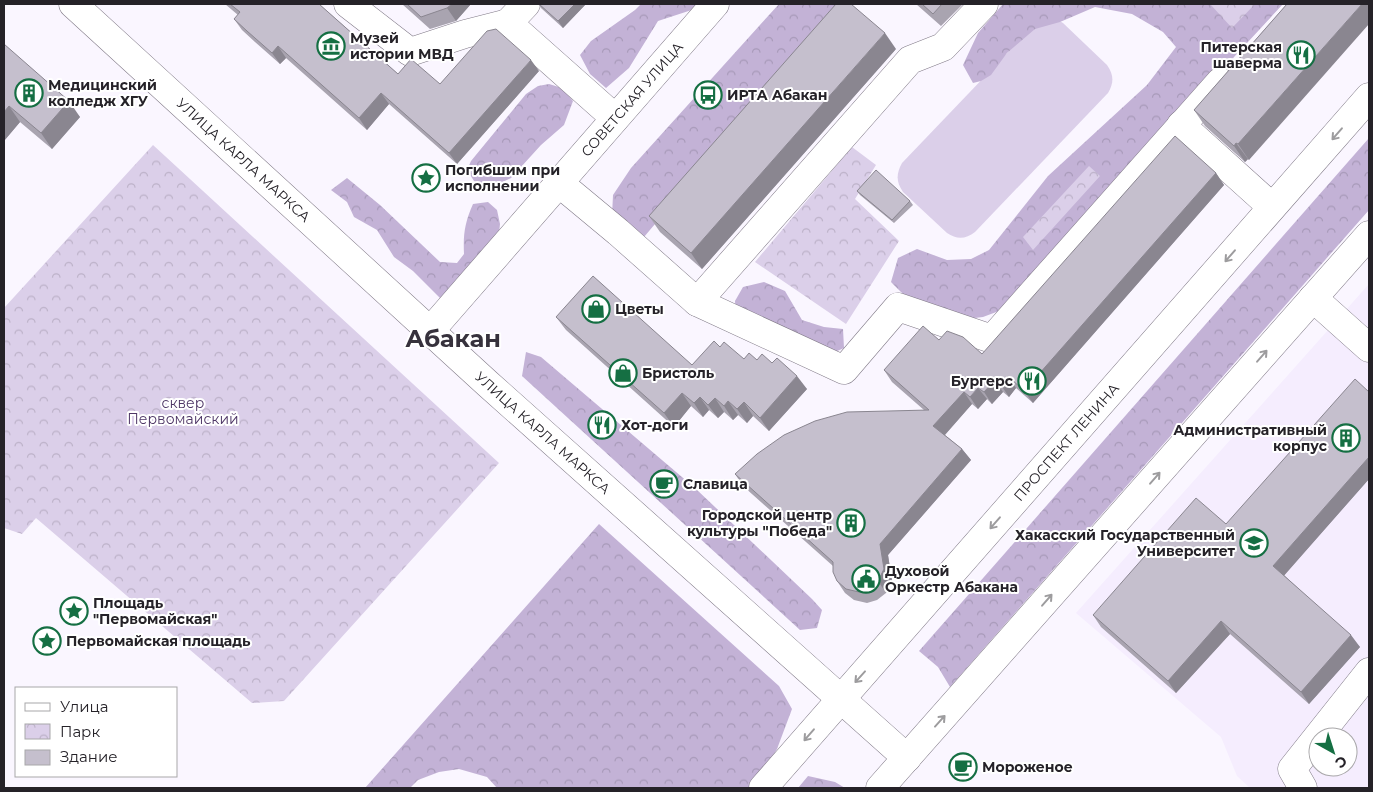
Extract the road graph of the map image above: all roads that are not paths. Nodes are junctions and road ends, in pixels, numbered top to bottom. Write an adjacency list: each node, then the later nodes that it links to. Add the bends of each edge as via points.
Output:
1 (72, 4): 15 (street, УЛИЦА КАРЛА МАРКСА)
2 (348, 4): 5 (street, via 410,52)
3 (715, 4): 8 (street, СОВЕТСКАЯ УЛИЦА)
4 (984, 4): 14 (street, via 943,47 910,60)
5 (517, 13): 8 (street)
6 (1239, 61): 9 (street)
7 (1369, 98): 11 (street, ПРОСПЕКТ ЛЕНИНА, one-way to 11)
8 (615, 118): 10 (street, СОВЕТСКАЯ УЛИЦА)
9 (1181, 125): 11 (street); 14 (street, via 992,339 898,307 844,370)
10 (559, 183): 14 (street); 15 (street, СОВЕТСКАЯ УЛИЦА)
11 (1272, 207): 18 (street, ПРОСПЕКТ ЛЕНИНА, one-way to 18)
12 (1369, 235): 13 (street)
13 (1313, 298): 16 (street); 19 (street, one-way to 13)
14 (697, 302)
15 (431, 330): 18 (street, УЛИЦА КАРЛА МАРКСА)
16 (1369, 348)
17 (1369, 672): 22 (street, via 1292,769)
18 (841, 698): 19 (street, УЛИЦА КАРЛА МАРКСА); 20 (street, ПРОСПЕКТ ЛЕНИНА, one-way to 20)
19 (907, 758): 21 (street)
20 (763, 788)
21 (880, 788)
22 (1303, 788)

